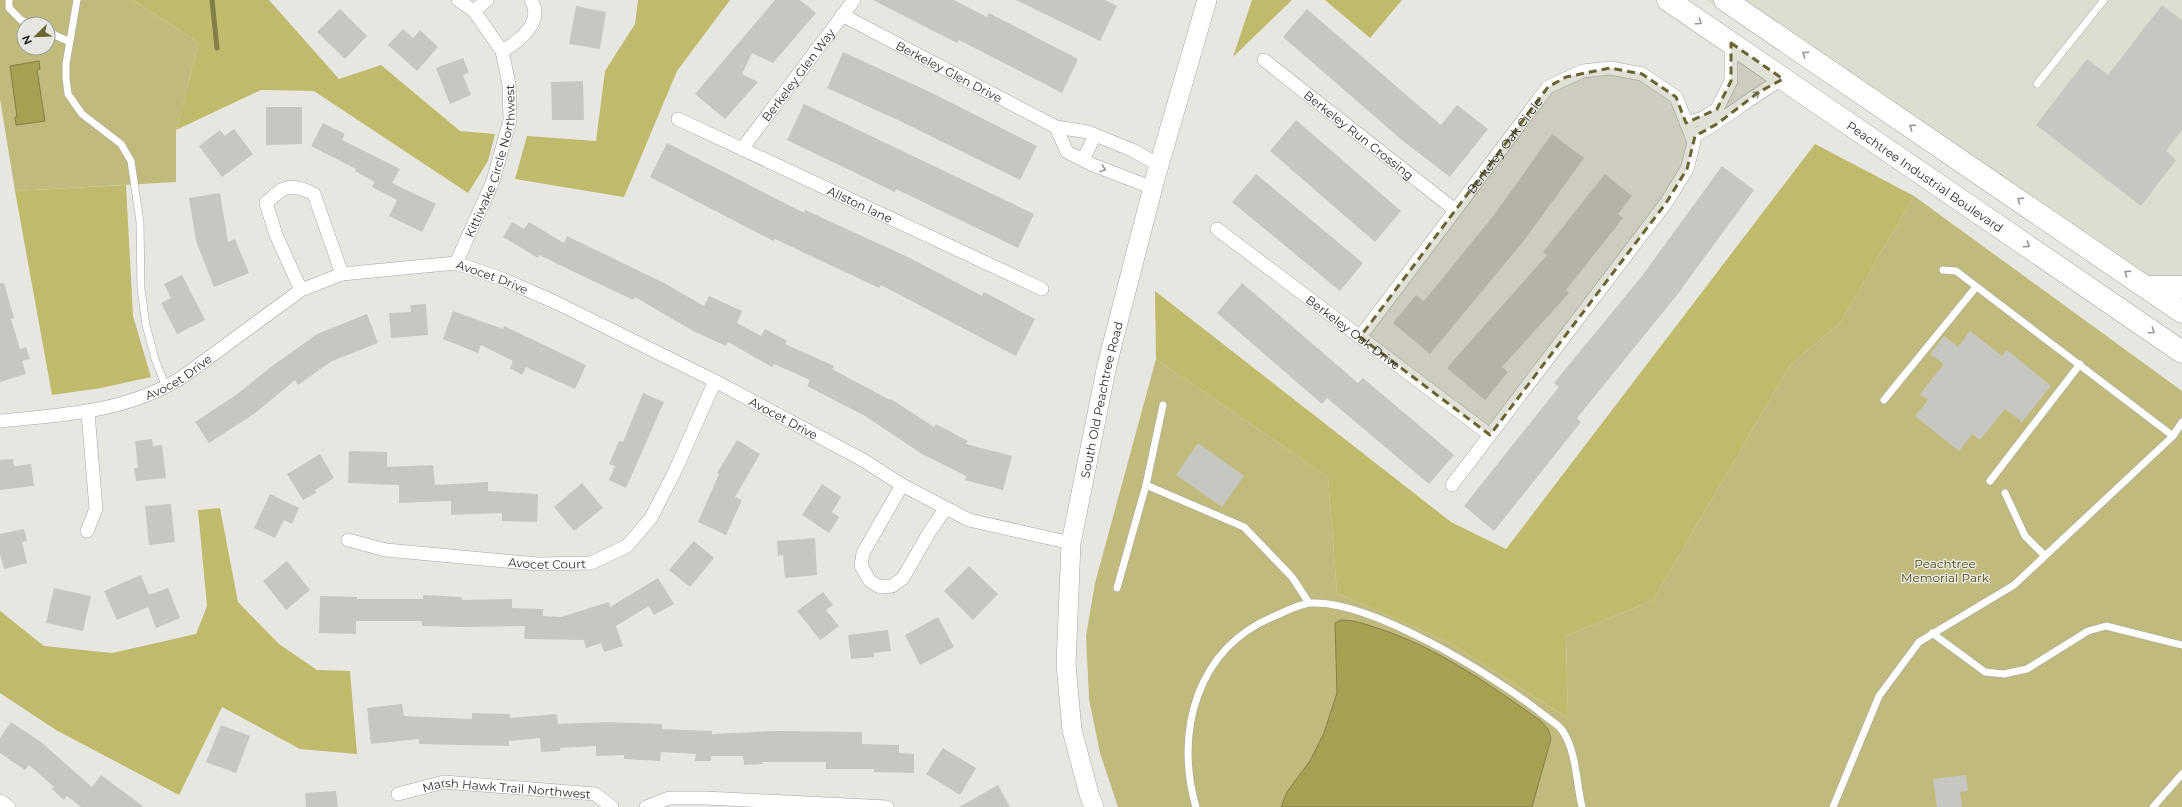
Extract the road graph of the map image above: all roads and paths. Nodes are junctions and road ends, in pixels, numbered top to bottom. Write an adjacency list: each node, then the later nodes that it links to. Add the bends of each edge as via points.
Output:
1 (9, 0): 12 (lane, via 9,8)
2 (77, 0): 15 (lane)
3 (458, 0): 11 (street, Kittiwake Circle Northwest)
4 (487, 0): 11 (street)
5 (531, 0): 17 (street, via 534,12 531,25 524,37)
6 (854, 0): 13 (street, Berkeley Glen Way)
7 (1207, 0): 30 (street, South Old Peachtree Road)
8 (1668, 0): 16 (highway, Peachtree Industrial Boulevard, one-way to 16)
9 (1725, 0): 38 (highway, one-way to 9)
10 (2104, 0): 20 (lane)
11 (474, 11): 17 (street, Kittiwake Circle Northwest)
12 (16, 16)
13 (842, 16): 25 (street, Berkeley Glen Drive); 28 (street, Berkeley Glen Way)
14 (56, 36): 15 (lane)
15 (70, 42): 47 (lane, via 66,78 68,94 82,114 121,144 131,161 140,222 146,325)
16 (1731, 43): 19 (highway, Peachtree Industrial Boulevard); 21 (street, via 1731,81)
17 (502, 51): 34 (street, Kittiwake Circle Northwest, via 509,84 510,120 493,182)
18 (1264, 60): 32 (street, Berkeley Run Crossing)
19 (1783, 80): 22 (street, one-way to 19, via 1759,92); 44 (highway, Peachtree Industrial Boulevard, one-way to 44)
20 (2038, 84)
21 (1724, 96): 22 (street); 24 (street, via 1717,109 1703,118)
22 (1738, 108): 27 (street, via 1717,124)
23 (678, 119): 28 (street, Allston lane)
24 (1686, 123): 27 (street, Berkeley Oak Circle); 32 (street, Berkeley Oak Circle, via 1676,97 1642,74 1610,68 1583,71 1548,87)
25 (1056, 127): 26 (street, Berkeley Glen Drive); 29 (street, via 1067,152)
26 (1095, 135): 29 (street); 30 (street, Berkeley Glen Drive, via 1132,150)
27 (1692, 137): 53 (street, Berkeley Oak Circle, via 1694,142 1687,169 1666,203)
28 (742, 149): 40 (street, Allston lane)
29 (1083, 160): 31 (street, one-way to 31)
30 (1159, 165): 31 (street, South Old Peachtree Road)
31 (1153, 188): 63 (street, South Old Peachtree Road, via 1107,365)
32 (1455, 210): 43 (street, Berkeley Oak Circle)
33 (1217, 229): 43 (street, Berkeley Oak Drive)
34 (456, 263): 36 (street, Avocet Drive); 46 (street, Avocet Drive, via 505,280 557,303)
35 (1943, 270): 37 (lane, via 1956,271)
36 (342, 274): 41 (street, Avocet Drive); 41 (street, via 314,194 299,186 281,189 266,203 283,252)
37 (1976, 287): 45 (lane); 48 (lane)
38 (2147, 287): 39 (highway); 42 (highway)
39 (2182, 287)
40 (1042, 289)
41 (301, 290): 47 (street, Avocet Drive)
42 (2182, 312)
43 (1360, 337): 53 (street, Berkeley Oak Drive)
44 (2182, 352)
45 (2080, 364): 54 (lane); 55 (lane)
46 (715, 381): 56 (street, Avocet Drive, via 864,460); 62 (street, Avocet Court, via 651,518 627,546 591,563 538,564 500,561 386,550)
47 (166, 387): 50 (street, Avocet Drive, via 134,401)
48 (1884, 400)
49 (1163, 405): 57 (lane)
50 (88, 413): 51 (street, Avocet Drive); 61 (street, via 96,509)
51 (0, 421)
52 (2182, 422): 54 (lane)
53 (1490, 435): 58 (street, Berkeley Oak Circle)
54 (2173, 436): 64 (lane)
55 (1990, 481)
56 (902, 484): 60 (street, Avocet Drive); 60 (street, via 863,553 861,566 865,575 880,587 892,586 903,578 928,533)
57 (1146, 485): 65 (lane); 66 (lane, via 1244,527 1292,577)
58 (1452, 485)
59 (2005, 493): 64 (lane, via 2025,536)
60 (946, 508): 63 (street, Avocet Drive, via 969,520)
61 (87, 531)
62 (348, 540)
63 (1071, 543): 76 (street, South Old Peachtree Road, via 1066,665 1072,730 1088,794)
64 (2045, 556): 67 (lane, via 2014,585)
65 (1118, 588)
66 (1309, 604): 77 (lane, via 1260,621 1218,658 1200,688 1190,718 1187,751 1191,789); 78 (lane, via 1329,604 1393,625 1480,669 1532,706 1562,730 1574,760)
67 (1932, 633): 68 (lane, via 1985,672 2004,674 2027,669 2088,631 2106,626); 79 (lane, via 1919,642 1879,696)
68 (2182, 645)
69 (2182, 774): 80 (lane)
70 (398, 794): 73 (street, Marsh Hawk Trail Northwest, via 444,782 595,794)
71 (0, 801): 72 (street)
72 (9, 807)
73 (612, 807)
74 (646, 807): 75 (street, via 669,798)
75 (887, 807)
76 (1094, 807)
77 (1196, 807)
78 (1582, 807)
79 (1833, 807)
80 (2153, 807)

